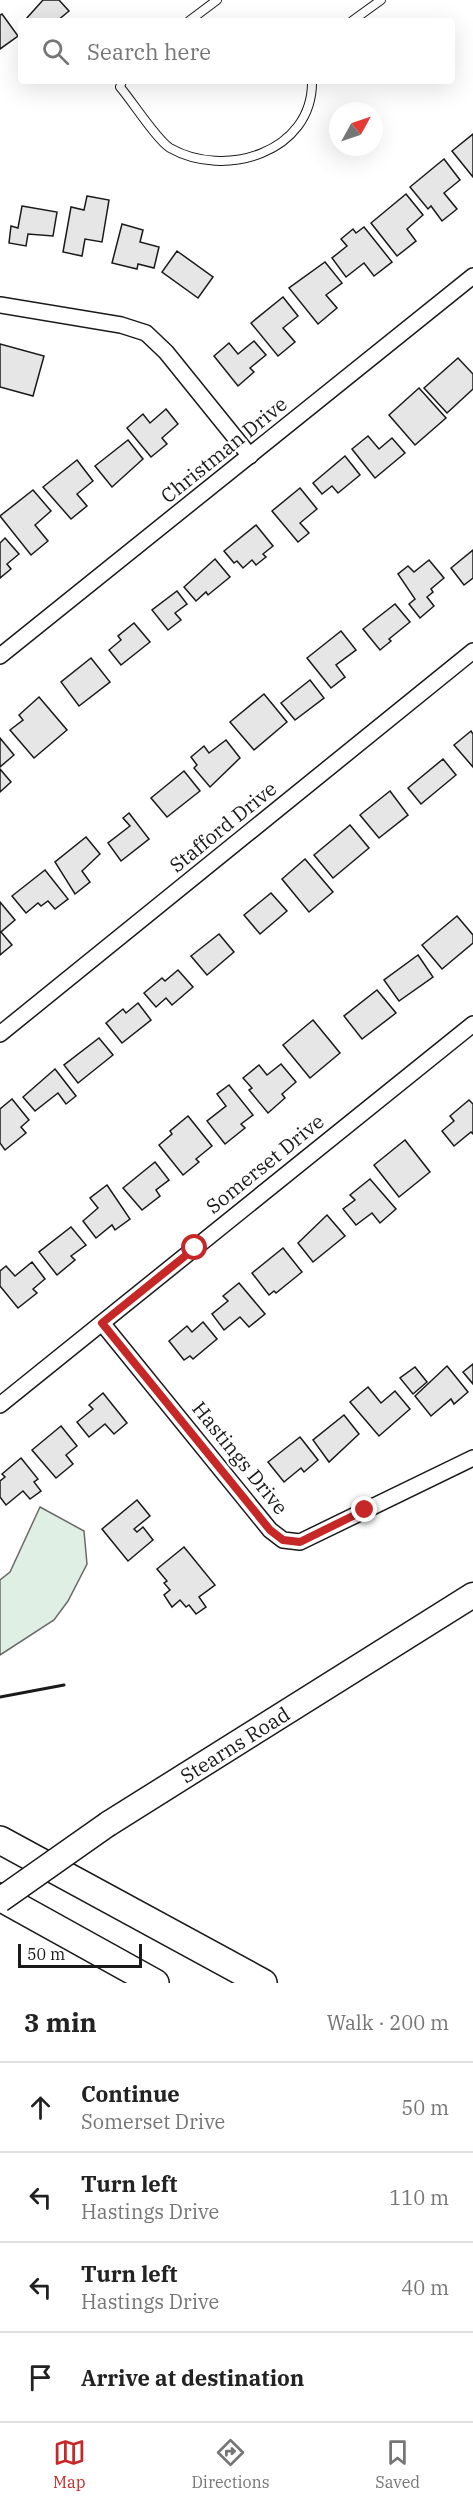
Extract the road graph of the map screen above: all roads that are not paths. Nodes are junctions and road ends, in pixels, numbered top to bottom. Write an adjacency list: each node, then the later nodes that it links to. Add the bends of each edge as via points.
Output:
1 (217, 0): 3 (lane)
2 (381, 0): 4 (lane)
3 (193, 18)
4 (356, 18)
5 (121, 84): 6 (lane, via 167,146 193,159 225,163 258,157 282,141 306,111)
6 (312, 84)
7 (473, 276): 9 (street, Christman Drive)
8 (0, 305): 9 (street, via 121,325 146,333 166,352)
9 (250, 456): 11 (street, Christman Drive)
10 (473, 651): 13 (street, Stafford Drive)
11 (0, 656)
12 (473, 1024): 14 (street, Somerset Drive)
13 (0, 1034)
14 (102, 1323): 15 (street, Somerset Drive); 16 (street, Hastings Drive, via 270,1530 283,1540 300,1542)
15 (0, 1406)
16 (473, 1458)
17 (473, 1594): 19 (main road, Stearns Road, bridge, via 108,1824)
18 (0, 1840): 20 (highway)
19 (0, 1898): 21 (highway)
20 (233, 1965): 22 (highway); 23 (highway)
21 (154, 1983)
22 (263, 1983)
23 (281, 1983)

